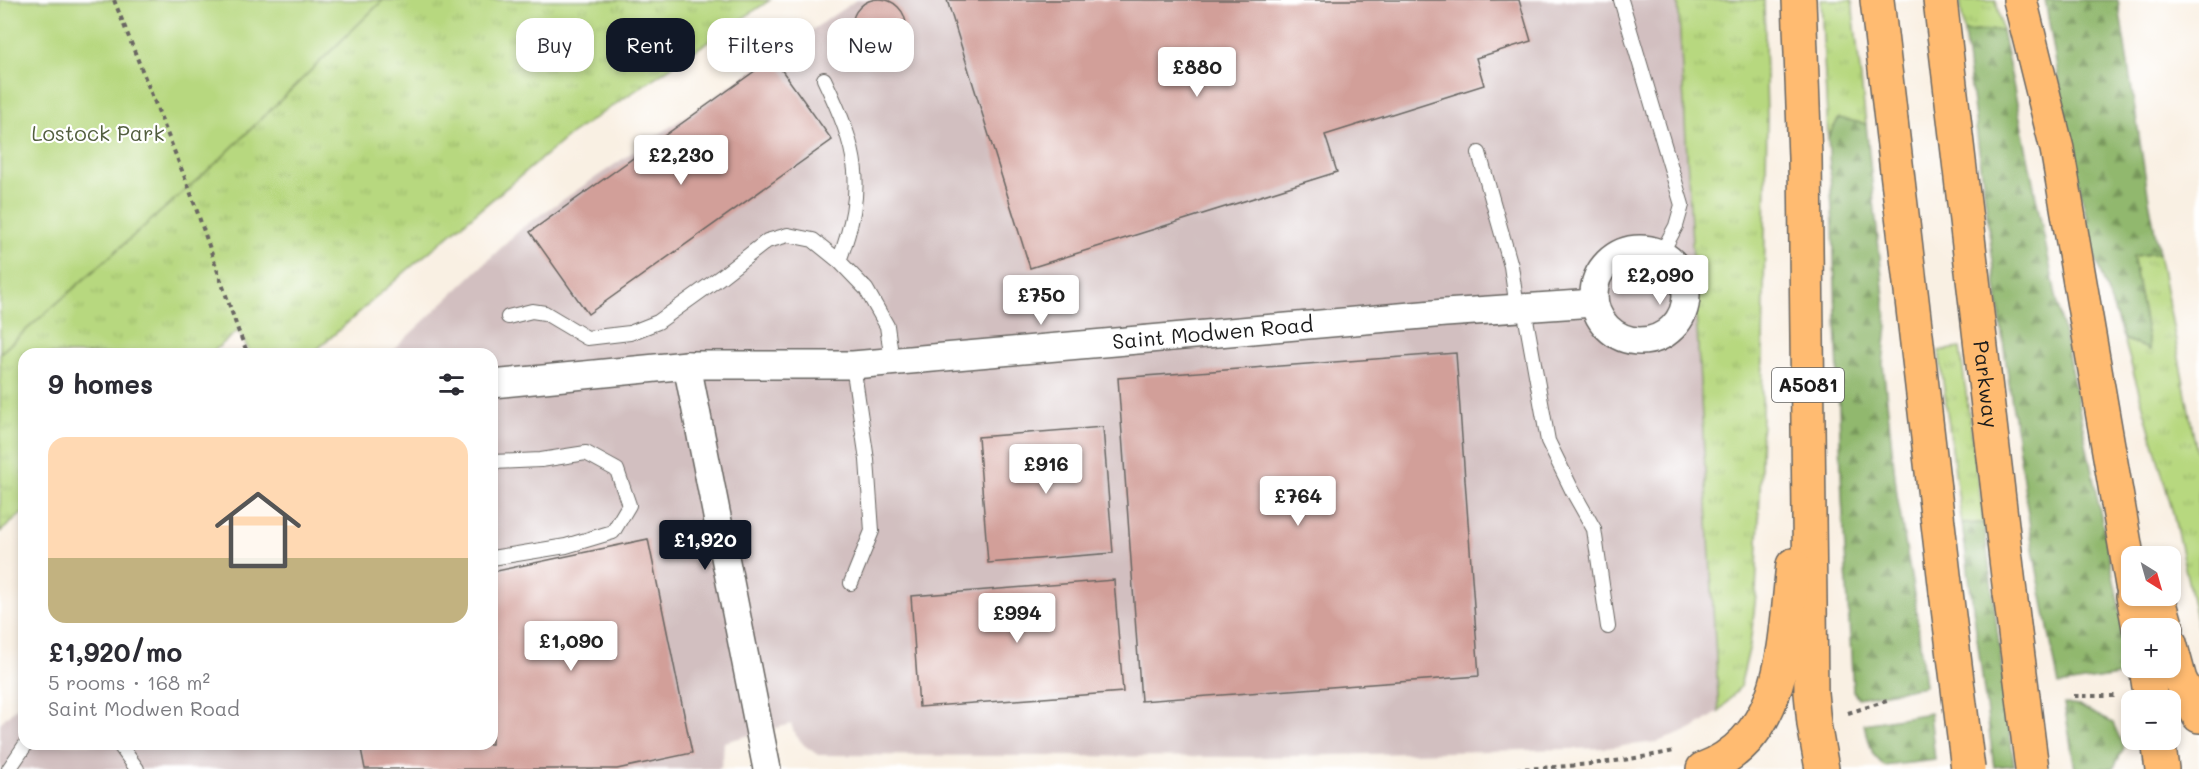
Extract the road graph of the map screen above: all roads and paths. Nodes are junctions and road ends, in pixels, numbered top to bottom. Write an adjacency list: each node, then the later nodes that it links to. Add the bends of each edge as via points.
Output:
1 (114, 0): 15 (path, via 189,188)
2 (1621, 0): 9 (lane, via 1682,205 1676,226)
3 (1799, 0): 20 (highway, A5081)
4 (1877, 0): 39 (highway, bridge)
5 (1940, 0): 40 (highway, Parkway, bridge)
6 (2020, 0): 11 (highway, via 2057,149)
7 (825, 79): 10 (lane, via 848,133 855,164 855,208)
8 (1479, 153): 13 (lane)
9 (1660, 254): 12 (street, via 1632,250 1607,263 1598,275); 12 (street, via 1681,275 1685,290 1682,313 1668,331 1654,339 1623,338 1599,318)
10 (839, 261): 14 (lane, via 813,240 788,235 767,242 658,322 630,333 587,338 545,313 532,311); 16 (lane, via 866,289 887,326)
11 (2082, 293): 22 (highway); 23 (highway)
12 (1594, 303): 13 (street, Saint Modwen Road)
13 (1520, 308): 16 (street, Saint Modwen Road); 26 (lane, via 1548,441 1594,529)
14 (508, 317)
15 (246, 348)
16 (892, 362): 18 (street, Saint Modwen Road)
17 (687, 365): 18 (street, Saint Modwen Road); 19 (street, Saint Modwen Road); 35 (street)
18 (853, 365): 25 (lane, via 867,460 872,531)
19 (498, 383)
20 (1809, 429): 37 (highway, A5081, via 1776,687 1769,708 1746,741); 38 (highway, A5081, via 1811,693)
21 (498, 462): 24 (lane, via 586,453 617,470 629,505 613,532 567,546)
22 (2125, 546)
23 (2145, 546)
24 (498, 557)
25 (851, 583)
26 (1608, 627)
27 (2179, 678): 28 (highway)
28 (2199, 716)
29 (22, 750): 33 (lane)
30 (123, 750): 34 (lane)
31 (1675, 750): 36 (path, via 1643,758)
32 (2159, 750): 41 (highway)
33 (9, 769)
34 (137, 769)
35 (767, 769)
36 (1516, 769)
37 (1703, 769)
38 (1822, 769)
39 (1968, 769)
40 (2032, 769)
41 (2162, 769)

